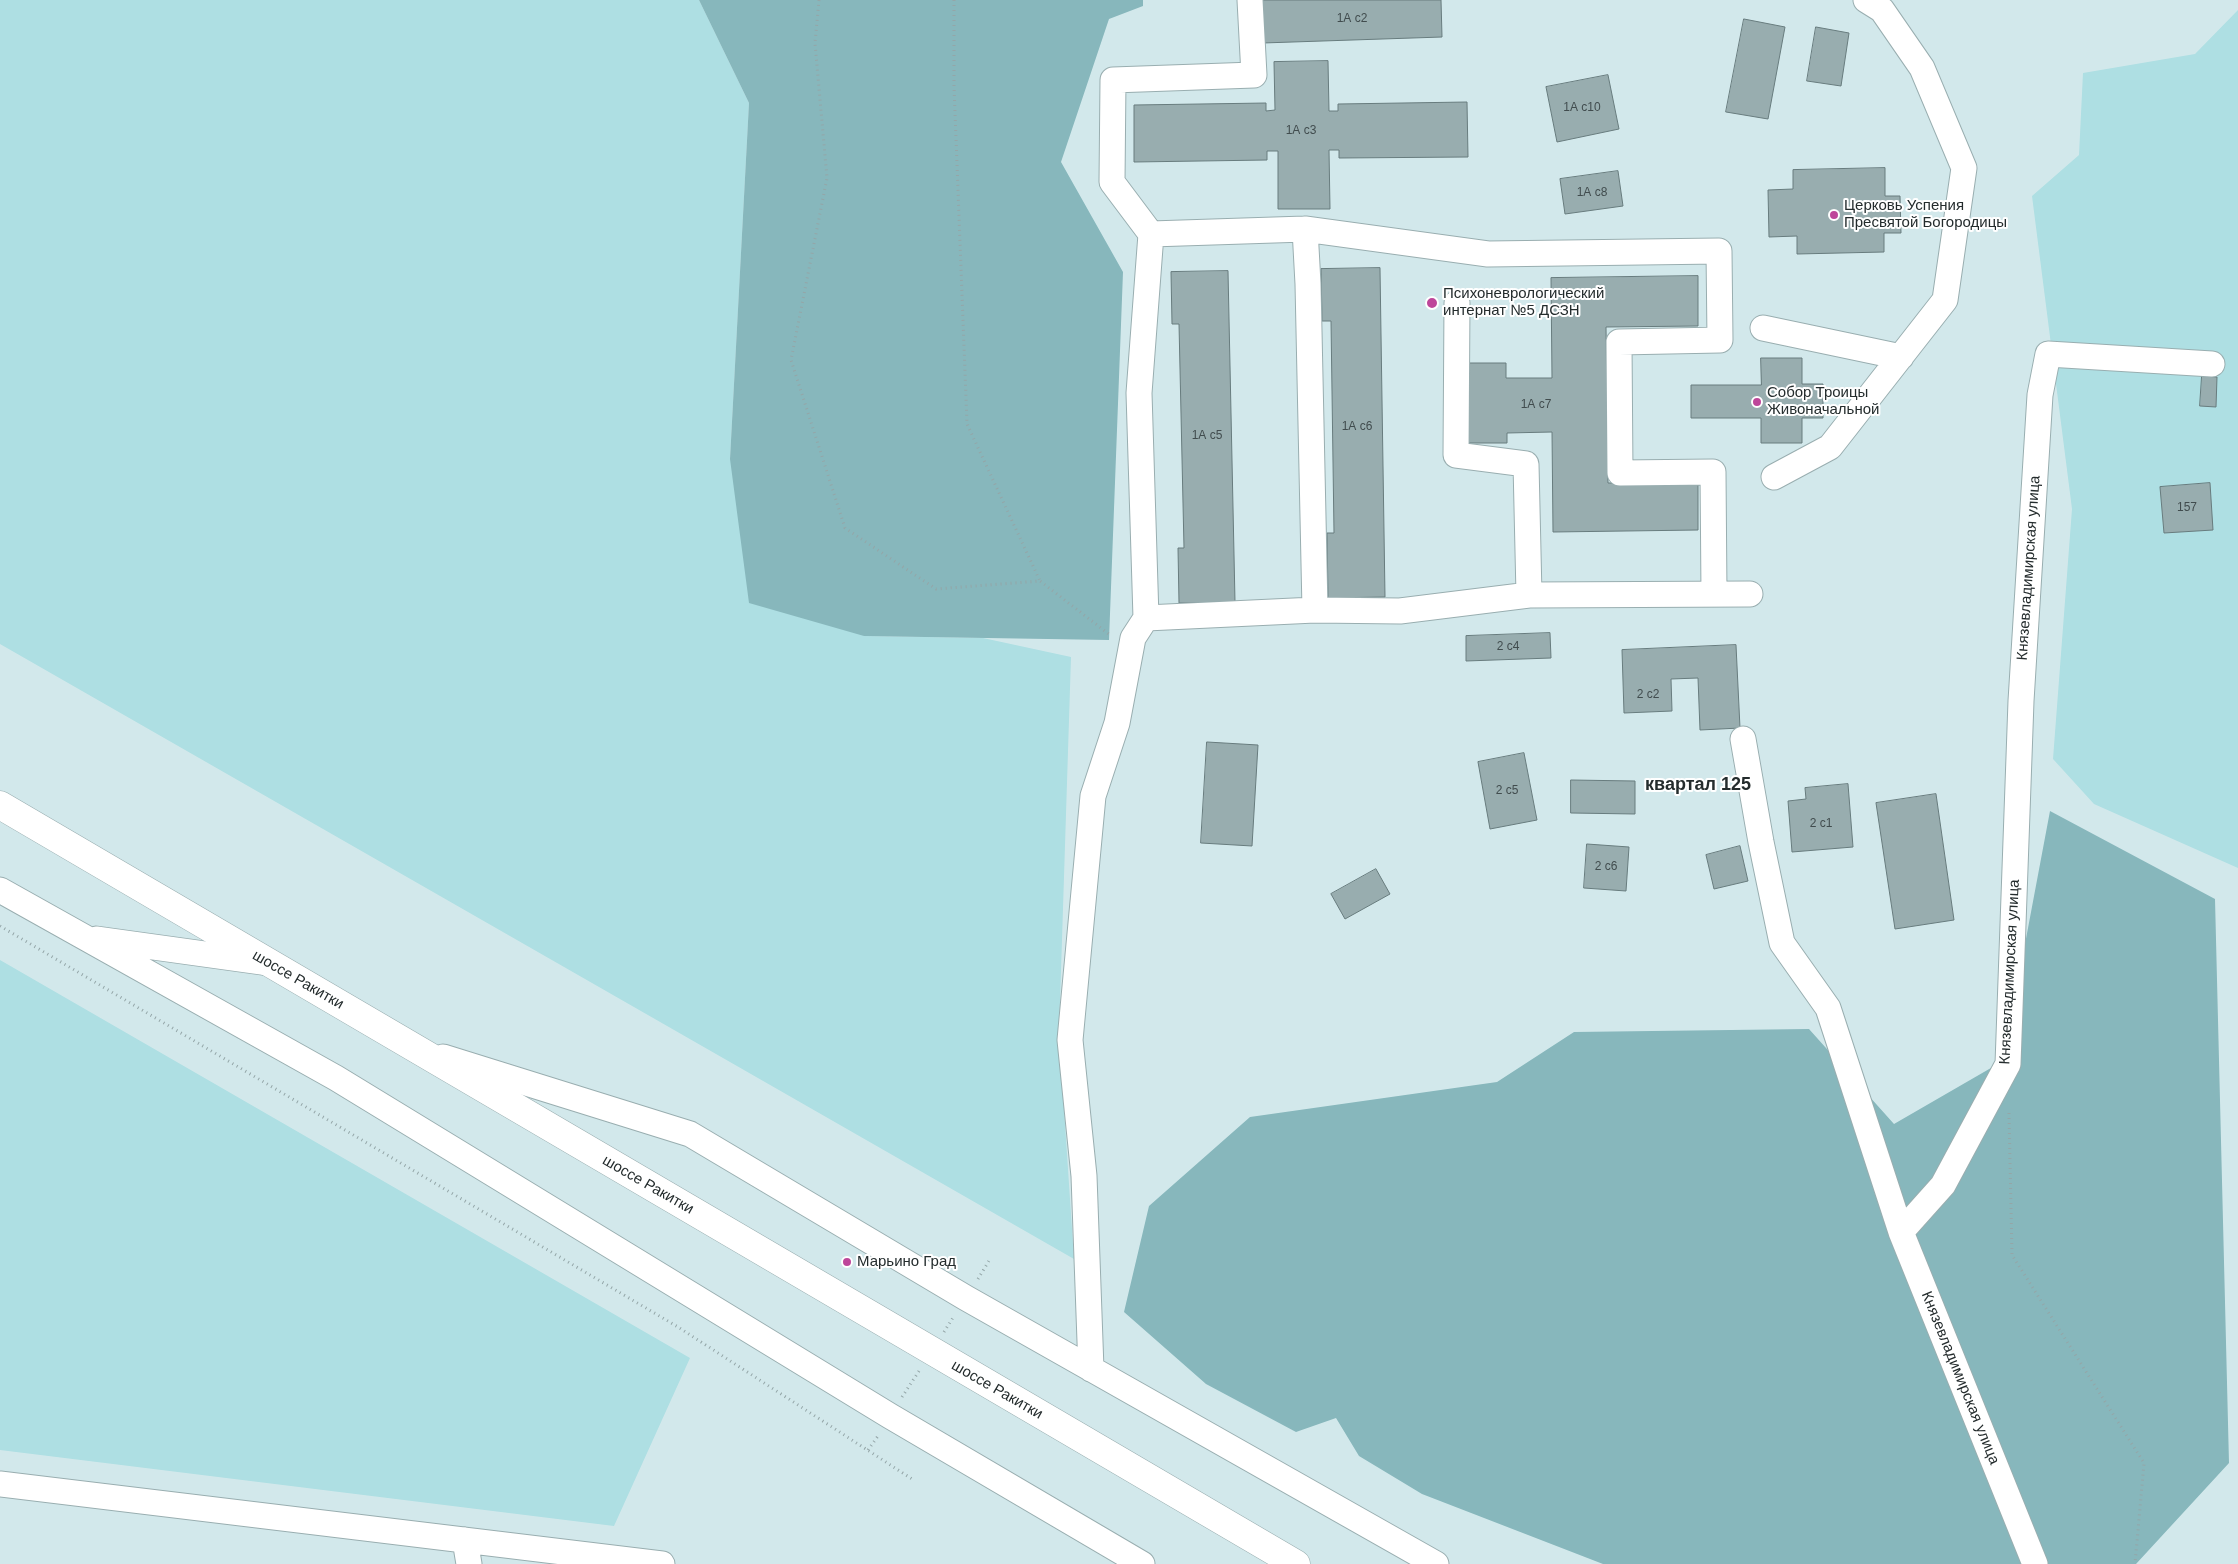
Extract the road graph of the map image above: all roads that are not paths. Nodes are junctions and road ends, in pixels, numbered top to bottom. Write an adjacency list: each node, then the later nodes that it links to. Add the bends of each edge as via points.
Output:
1 (1250, 0): 4 (street, via 1254,75 1113,80 1112,182)
2 (1866, 0): 7 (street, via 1882,10 1922,68 1964,168 1945,300)
3 (1305, 229): 4 (street); 10 (street, via 1488,254 1719,251 1720,340 1619,342 1620,473 1713,472); 13 (street)
4 (1151, 234): 14 (street, via 1139,393)
5 (1457, 303): 12 (street, via 1456,455 1526,464)
6 (1763, 328): 7 (street)
7 (1901, 357): 9 (street, via 1830,447)
8 (2212, 364): 21 (street, Князевладимирская улица, via 2048,354 2040,395 2021,701 2008,1064 1943,1184)
9 (1774, 477)
10 (1714, 594): 11 (street); 12 (street)
11 (1750, 594)
12 (1529, 595): 13 (street, via 1400,611)
13 (1315, 610): 14 (street)
14 (1146, 618): 22 (street, via 1133,638 1117,723 1093,796 1070,1040 1084,1176)
15 (1743, 739): 21 (street, via 1782,943 1828,1008)
16 (0, 805): 19 (main road, шоссе Ракитки)
17 (0, 890): 18 (street)
18 (81, 936): 19 (street); 26 (street, via 336,1078 890,1416)
19 (270, 963): 20 (main road, шоссе Ракитки)
20 (414, 1048): 22 (street, via 690,1134); 27 (main road, шоссе Ракитки)
21 (1901, 1232): 29 (street, Князевладимирская улица)
22 (1091, 1369): 28 (street)
23 (0, 1484): 24 (street)
24 (467, 1552): 25 (street)
25 (662, 1564)
26 (1142, 1564)
27 (1296, 1564)
28 (1436, 1564)
29 (2035, 1564)

